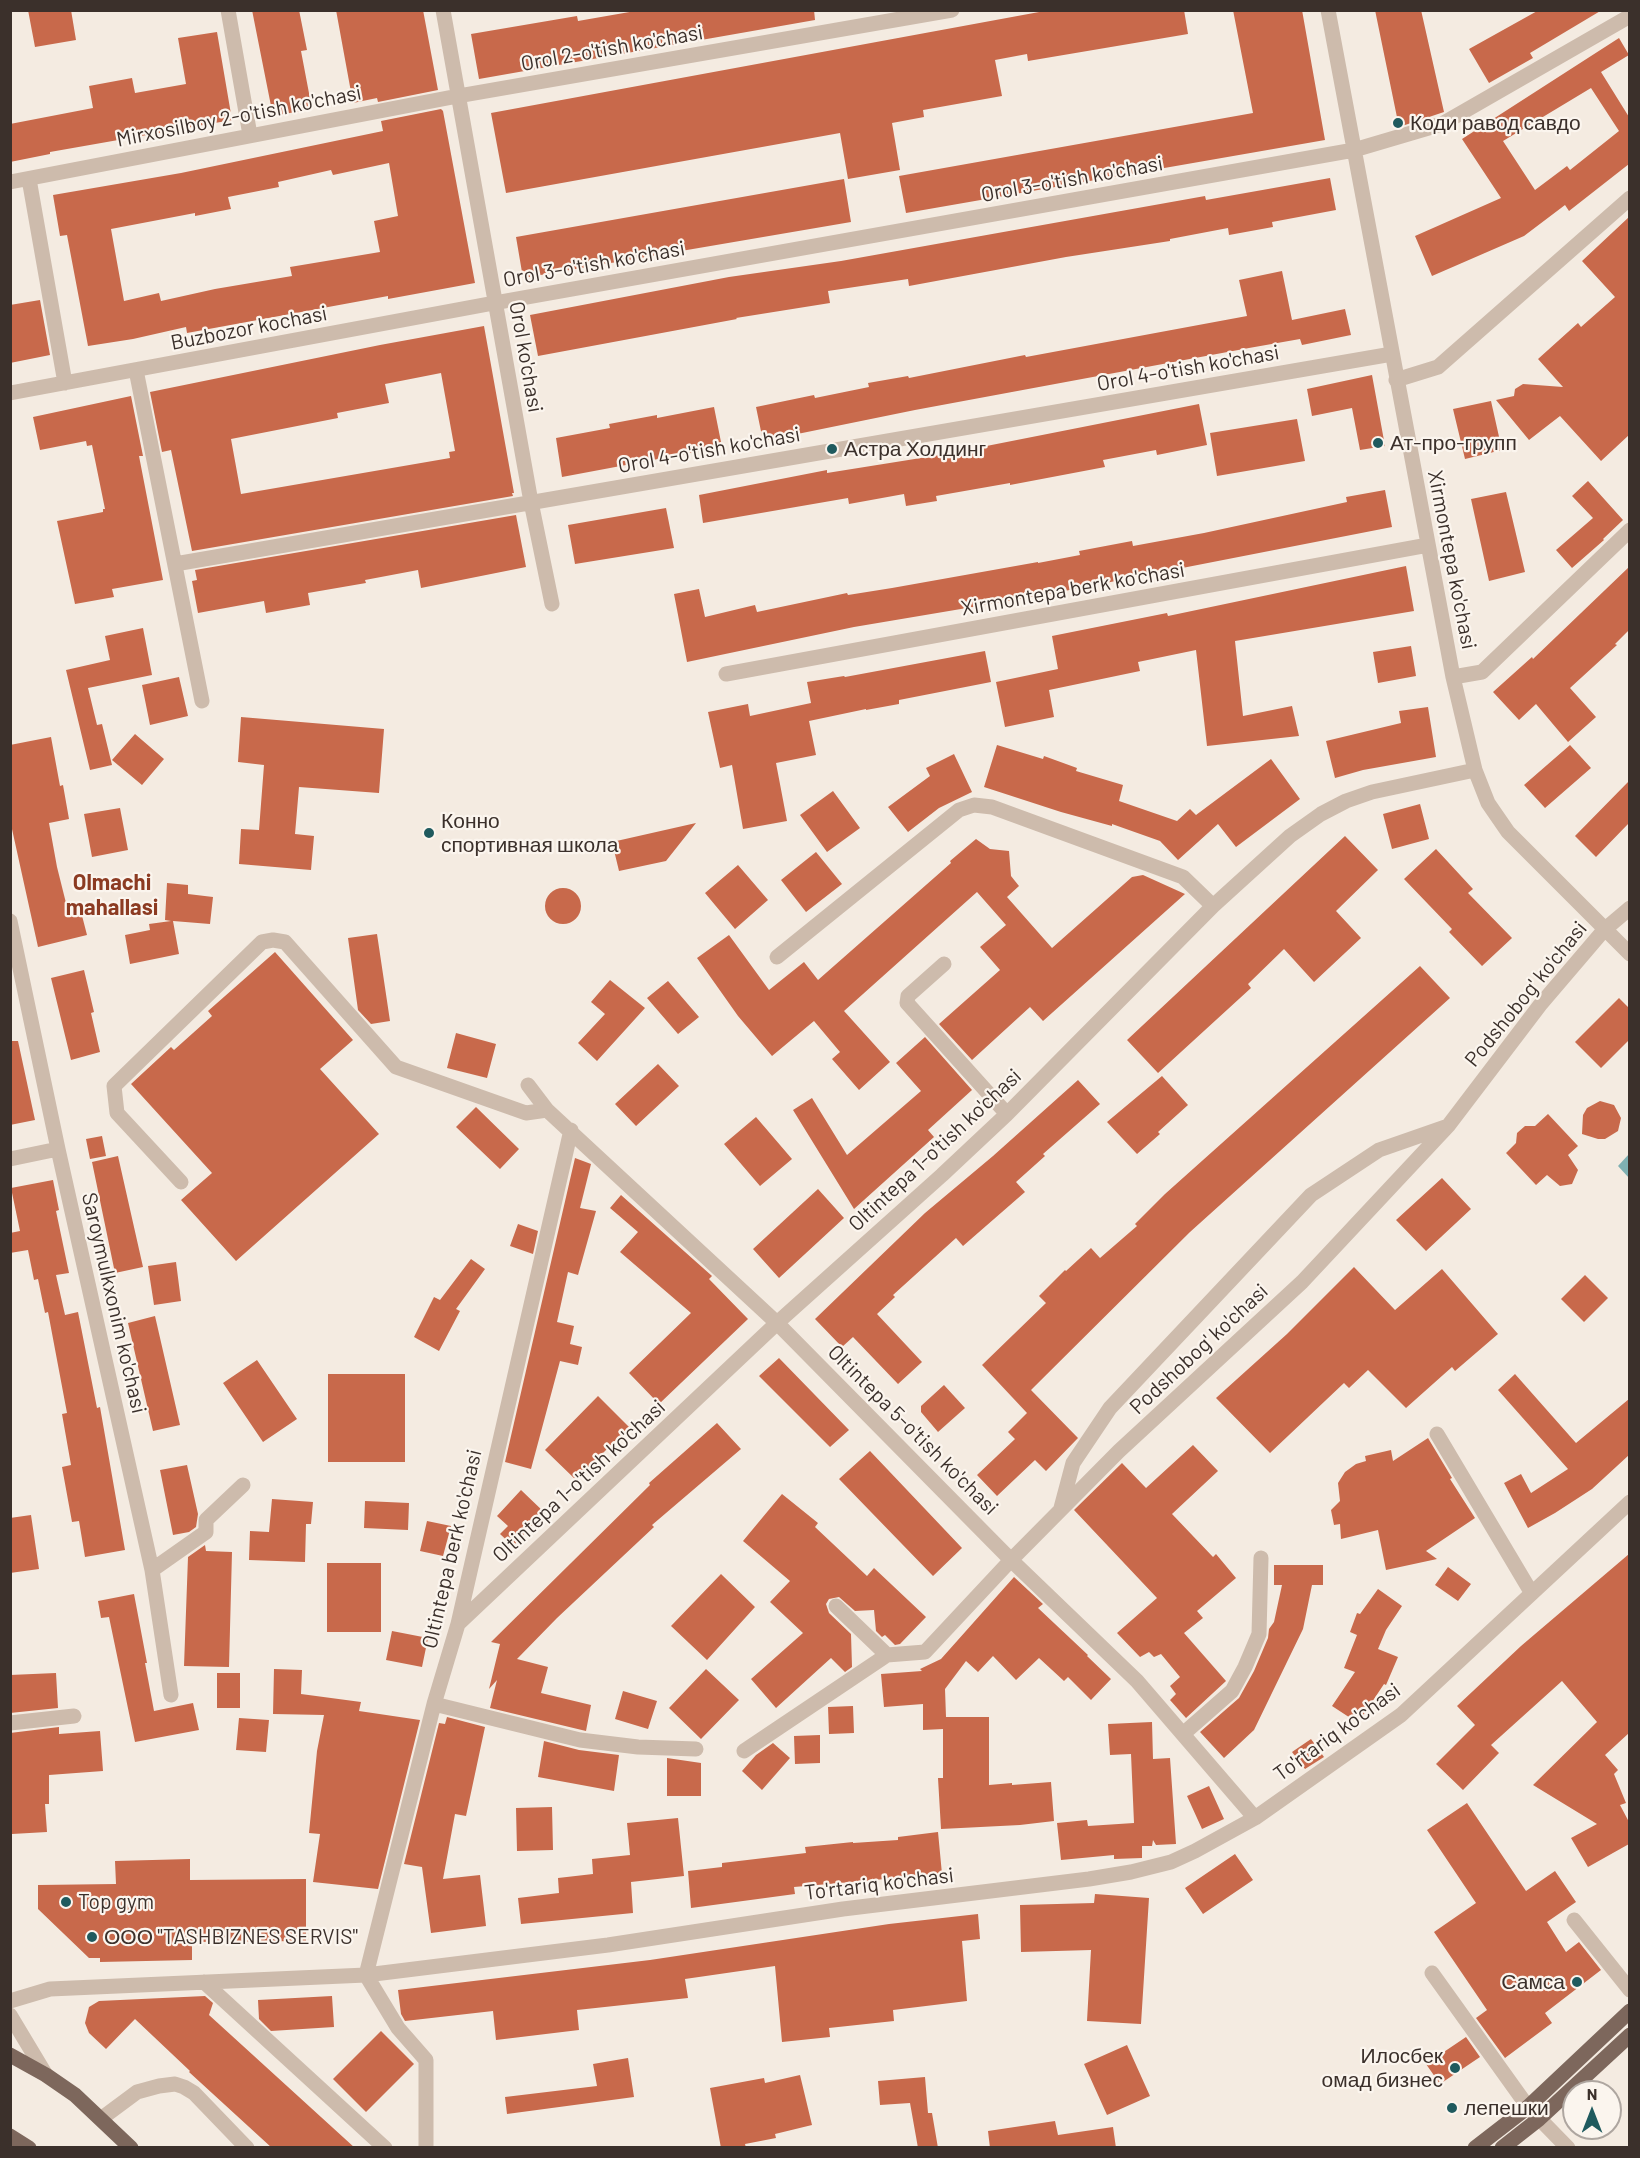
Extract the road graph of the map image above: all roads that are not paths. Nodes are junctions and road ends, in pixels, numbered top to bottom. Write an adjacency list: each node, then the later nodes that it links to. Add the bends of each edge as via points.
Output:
1 (228, 10): 7 (street)
2 (443, 10): 6 (street, Orol ko'chasi)
3 (952, 10): 6 (street, Orol 2-o'tish ko'chasi)
4 (1328, 10): 8 (street, Xirmontepa ko'chasi)
5 (1629, 16): 8 (street, Orol 3-o'tish ko'chasi, via 1442,124)
6 (458, 96): 7 (street, Mirxosilboy 2-o'tish ko'chasi); 12 (street, Orol ko'chasi)
7 (250, 135): 9 (street, Mirxosilboy 2-o'tish ko'chasi)
8 (1354, 150): 12 (street, Orol 3-o'tish ko'chasi); 13 (street, Xirmontepa ko'chasi)
9 (29, 179): 10 (street, Mirxosilboy 2-o'tish ko'chasi); 16 (street)
10 (10, 182)
11 (1629, 198): 15 (street, via 1438,367)
12 (494, 303): 14 (street, Buzbozor kochasi); 18 (street, Orol ko'chasi)
13 (1392, 354): 15 (street, Xirmontepa ko'chasi); 18 (street, Orol 4-o'tish ko'chasi)
14 (136, 370): 16 (street, Buzbozor kochasi); 21 (street)
15 (1396, 380): 20 (street, Xirmontepa ko'chasi)
16 (65, 383): 17 (street, Buzbozor kochasi)
17 (10, 393)
18 (531, 502): 21 (street, Orol 4-o'tish ko'chasi); 22 (street, Orol ko'chasi)
19 (1629, 530): 24 (street, via 1482,672)
20 (1428, 545): 23 (street, Xirmontepa berk ko'chasi); 24 (street, Xirmontepa ko'chasi)
21 (175, 564): 25 (street)
22 (552, 604)
23 (726, 674)
24 (1453, 677): 26 (street, Xirmontepa ko'chasi)
25 (202, 701)
26 (1474, 770): 27 (street, Oltintepa 1-o'tish ko'chasi, via 1372,792 1321,814 1290,836); 30 (street, Xirmontepa ko'chasi, via 1488,803 1508,832)
27 (1213, 906): 32 (street, via 1183,877 992,807 974,805 959,810); 36 (street, Oltintepa 1-o'tish ko'chasi)
28 (1629, 908): 30 (street, Podshobog' ko'chasi)
29 (10, 921): 39 (street, Saroymulkxonim ko'chasi)
30 (1604, 930): 31 (street, Xirmontepa ko'chasi); 37 (street, Podshobog' ko'chasi, via 1540,1005)
31 (1629, 954)
32 (777, 957)
33 (944, 964): 36 (street, via 908,996 907,1003)
34 (528, 1085): 35 (street, Oltintepa 5-o'tish ko'chasi)
35 (547, 1110): 38 (street, Oltintepa 5-o'tish ko'chasi); 41 (street, via 526,1113 396,1067 285,942 262,942 114,1086 117,1113)
36 (1007, 1114): 42 (street, Oltintepa 1-o'tish ko'chasi)
37 (1448, 1126): 46 (street, Podshobog' ko'chasi, via 1302,1282); 46 (street, via 1379,1150 1311,1195 1110,1408 1073,1463)
38 (571, 1130): 42 (street, Oltintepa 5-o'tish ko'chasi); 52 (street, Oltintepa berk ko'chasi)
39 (58, 1149): 40 (street); 49 (street, Saroymulkxonim ko'chasi)
40 (10, 1159)
41 (181, 1182)
42 (777, 1323): 48 (street, Oltintepa 5-o'tish ko'chasi); 52 (street, Oltintepa 1-o'tish ko'chasi)
43 (1437, 1434): 50 (street)
44 (243, 1485): 49 (street, via 206,1520 206,1532)
45 (1629, 1502): 50 (street, To'rtariq ko'chasi)
46 (1061, 1510): 48 (street, Podshobog' ko'chasi)
47 (1261, 1558): 58 (street, via 1259,1634 1245,1667 1232,1691)
48 (1011, 1560): 53 (street, Podshobog' ko'chasi, via 925,1652); 58 (street, Oltintepa 5-o'tish ko'chasi, via 1137,1681)
49 (152, 1570): 54 (street, Saroymulkxonim ko'chasi)
50 (1531, 1592): 61 (street, To'rtariq ko'chasi, via 1401,1714)
51 (836, 1606): 53 (street)
52 (458, 1624): 55 (street, Oltintepa berk ko'chasi)
53 (887, 1655): 60 (street, Podshobog' ko'chasi)
54 (171, 1695)
55 (434, 1704): 59 (street, via 580,1740); 64 (street, Oltintepa berk ko'chasi)
56 (74, 1716): 57 (street)
57 (10, 1723)
58 (1184, 1734): 61 (street, Oltintepa 5-o'tish ko'chasi)
59 (696, 1749)
60 (744, 1751)
61 (1255, 1818): 64 (street, To'rtariq ko'chasi, via 1171,1862 1131,1872)
62 (1574, 1920): 66 (street)
63 (1432, 1973): 73 (street)
64 (366, 1975): 65 (street, To'rtariq ko'chasi); 81 (street, via 398,2028 426,2060)
65 (204, 1982): 67 (street, To'rtariq ko'chasi, via 50,1989); 80 (street)
66 (1629, 1990)
67 (10, 2001)
68 (1629, 2011): 73 (main road)
69 (10, 2015): 72 (street)
70 (1629, 2035): 75 (main road)
71 (10, 2055): 72 (main road)
72 (46, 2075): 74 (main road)
73 (1528, 2107): 75 (street); 82 (main road)
74 (102, 2118): 78 (main road); 79 (street, via 137,2092 175,2084 194,2093)
75 (1539, 2119): 83 (main road); 84 (street)
76 (10, 2136): 77 (main road)
77 (29, 2148)
78 (131, 2148)
79 (247, 2148)
80 (385, 2148)
81 (426, 2148)
82 (1475, 2148)
83 (1502, 2148)
84 (1568, 2148)

